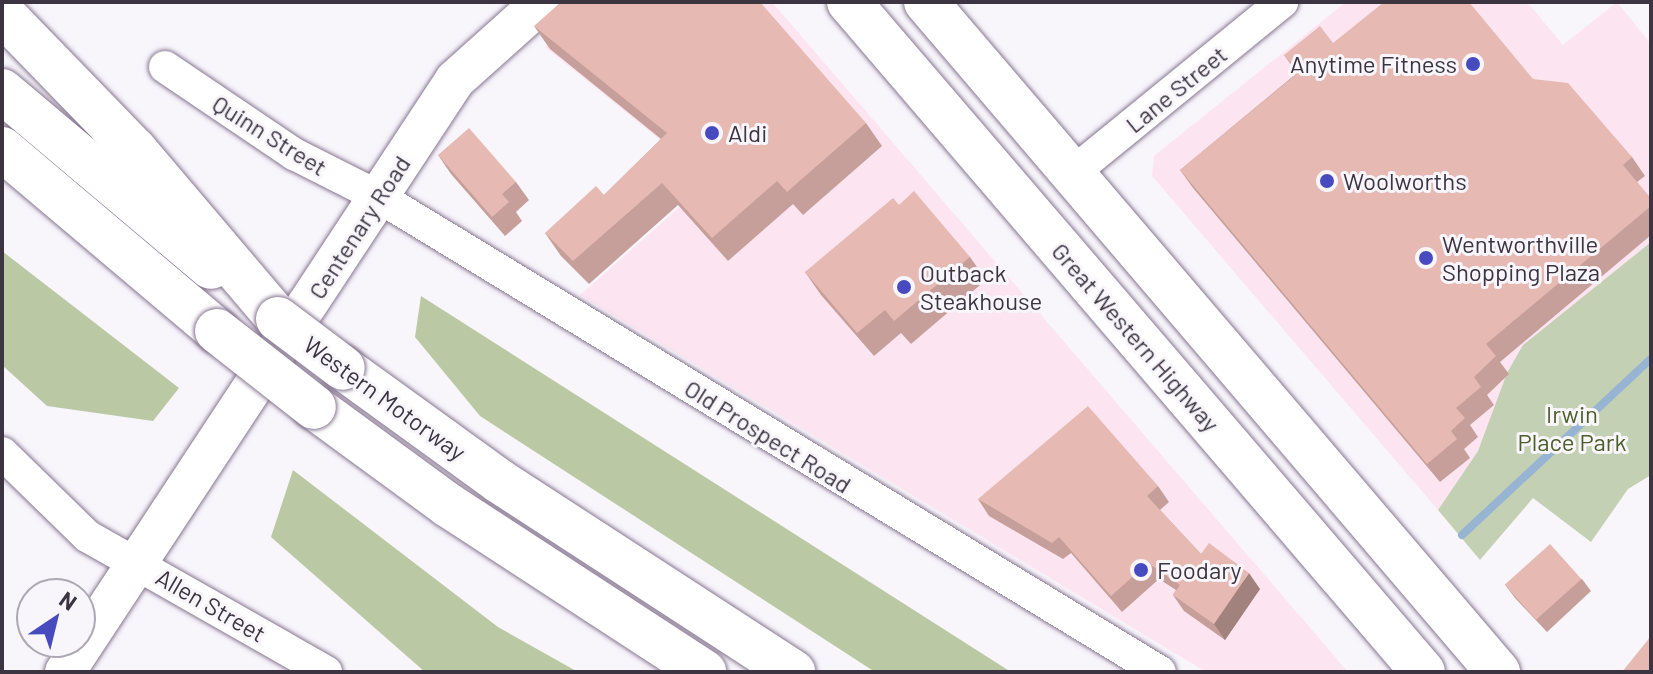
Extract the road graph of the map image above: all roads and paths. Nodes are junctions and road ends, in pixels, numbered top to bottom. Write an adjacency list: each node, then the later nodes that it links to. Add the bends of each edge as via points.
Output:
1 (542, 2): 10 (main road, Centenary Road, via 455,80)
2 (849, 2): 14 (highway, Great Western Highway)
3 (926, 2): 9 (highway)
4 (1282, 2): 9 (street, Lane Street)
5 (2, 13): 11 (highway, via 134,149)
6 (165, 67): 10 (street, Quinn Street, via 294,154)
7 (2, 91): 11 (highway, Western Motorway, via 144,217)
8 (2, 149): 17 (highway, Western Motorway, bridge, via 314,407 448,505)
9 (1070, 175): 22 (highway)
10 (379, 197): 13 (main road, Centenary Road); 19 (street, Old Prospect Road)
11 (258, 299): 18 (highway, Western Motorway, bridge, via 511,490)
12 (2, 453): 13 (street, via 87,536)
13 (138, 562): 15 (main road, Centenary Road); 16 (street, Allen Street)
14 (1385, 628): 20 (street); 21 (highway, Great Western Highway)
15 (65, 672)
16 (326, 672)
17 (704, 672)
18 (793, 672)
19 (1160, 672)
20 (1397, 672)
21 (1423, 672)
22 (1498, 672)

